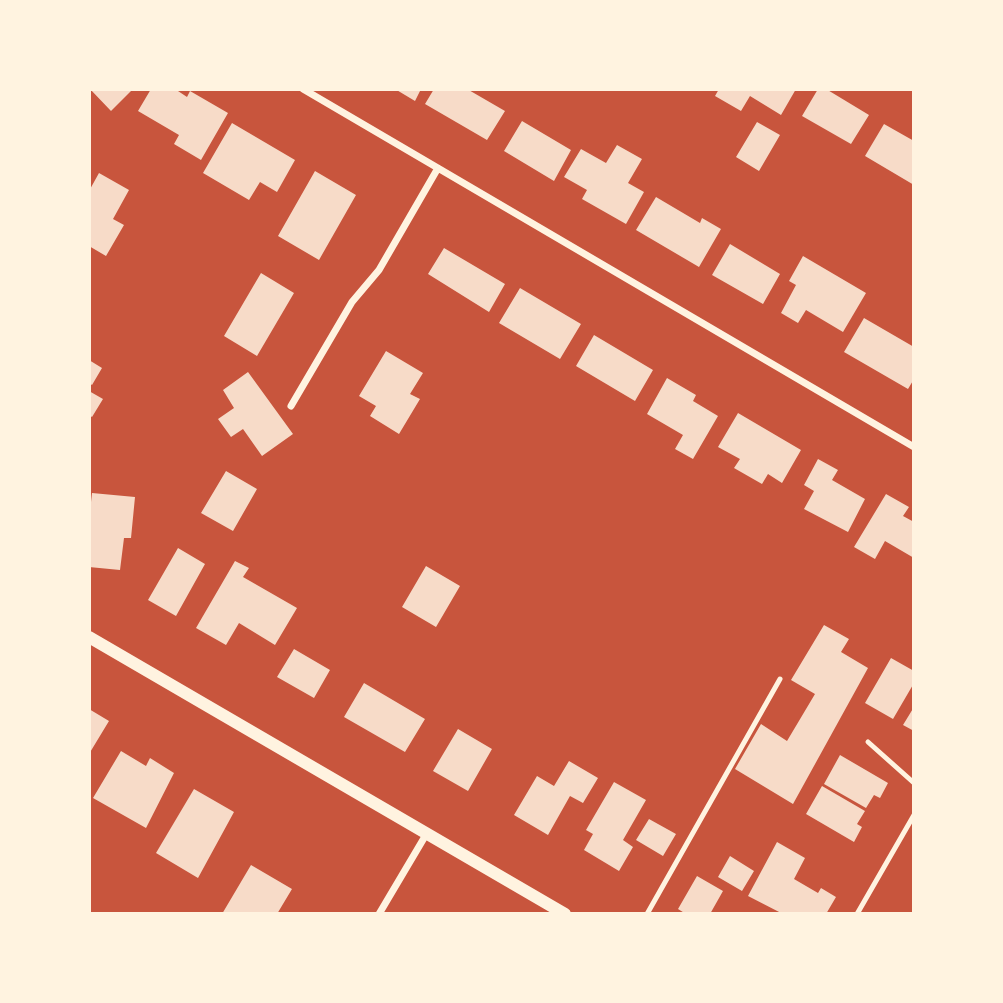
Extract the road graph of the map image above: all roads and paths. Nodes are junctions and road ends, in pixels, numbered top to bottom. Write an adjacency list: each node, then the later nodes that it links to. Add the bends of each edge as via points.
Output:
1 (303, 89): 2 (street)
2 (438, 168): 3 (street); 4 (street)
3 (291, 406)
4 (914, 447)
5 (89, 637): 10 (street)
6 (780, 678): 13 (lane)
7 (868, 742): 8 (lane)
8 (914, 783)
9 (914, 815): 14 (lane)
10 (426, 833): 11 (street); 12 (street)
11 (379, 914)
12 (565, 914)
13 (647, 914)
14 (856, 914)

